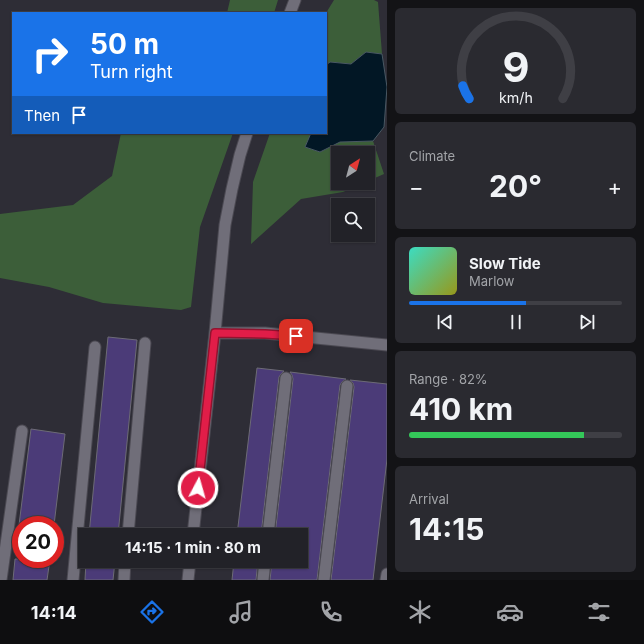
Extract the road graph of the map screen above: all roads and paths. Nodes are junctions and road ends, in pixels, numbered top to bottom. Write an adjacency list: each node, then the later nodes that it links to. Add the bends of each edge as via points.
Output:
1 (295, 0): 2 (lane)
2 (290, 12)
3 (247, 134): 4 (lane, via 232,189 226,225)
4 (215, 333): 6 (lane, via 265,334); 12 (lane)
5 (145, 343): 11 (lane)
6 (387, 345)
7 (95, 347): 19 (lane)
8 (286, 378): 13 (lane)
9 (347, 386): 23 (lane)
10 (22, 431): 18 (lane)
11 (129, 528)
12 (193, 528)
13 (269, 528)
14 (125, 568): 20 (lane)
15 (189, 568): 21 (lane)
16 (264, 568): 22 (lane)
17 (387, 574): 24 (lane)
18 (1, 580)
19 (73, 580)
20 (124, 580)
21 (188, 580)
22 (263, 580)
23 (324, 580)
24 (386, 580)

